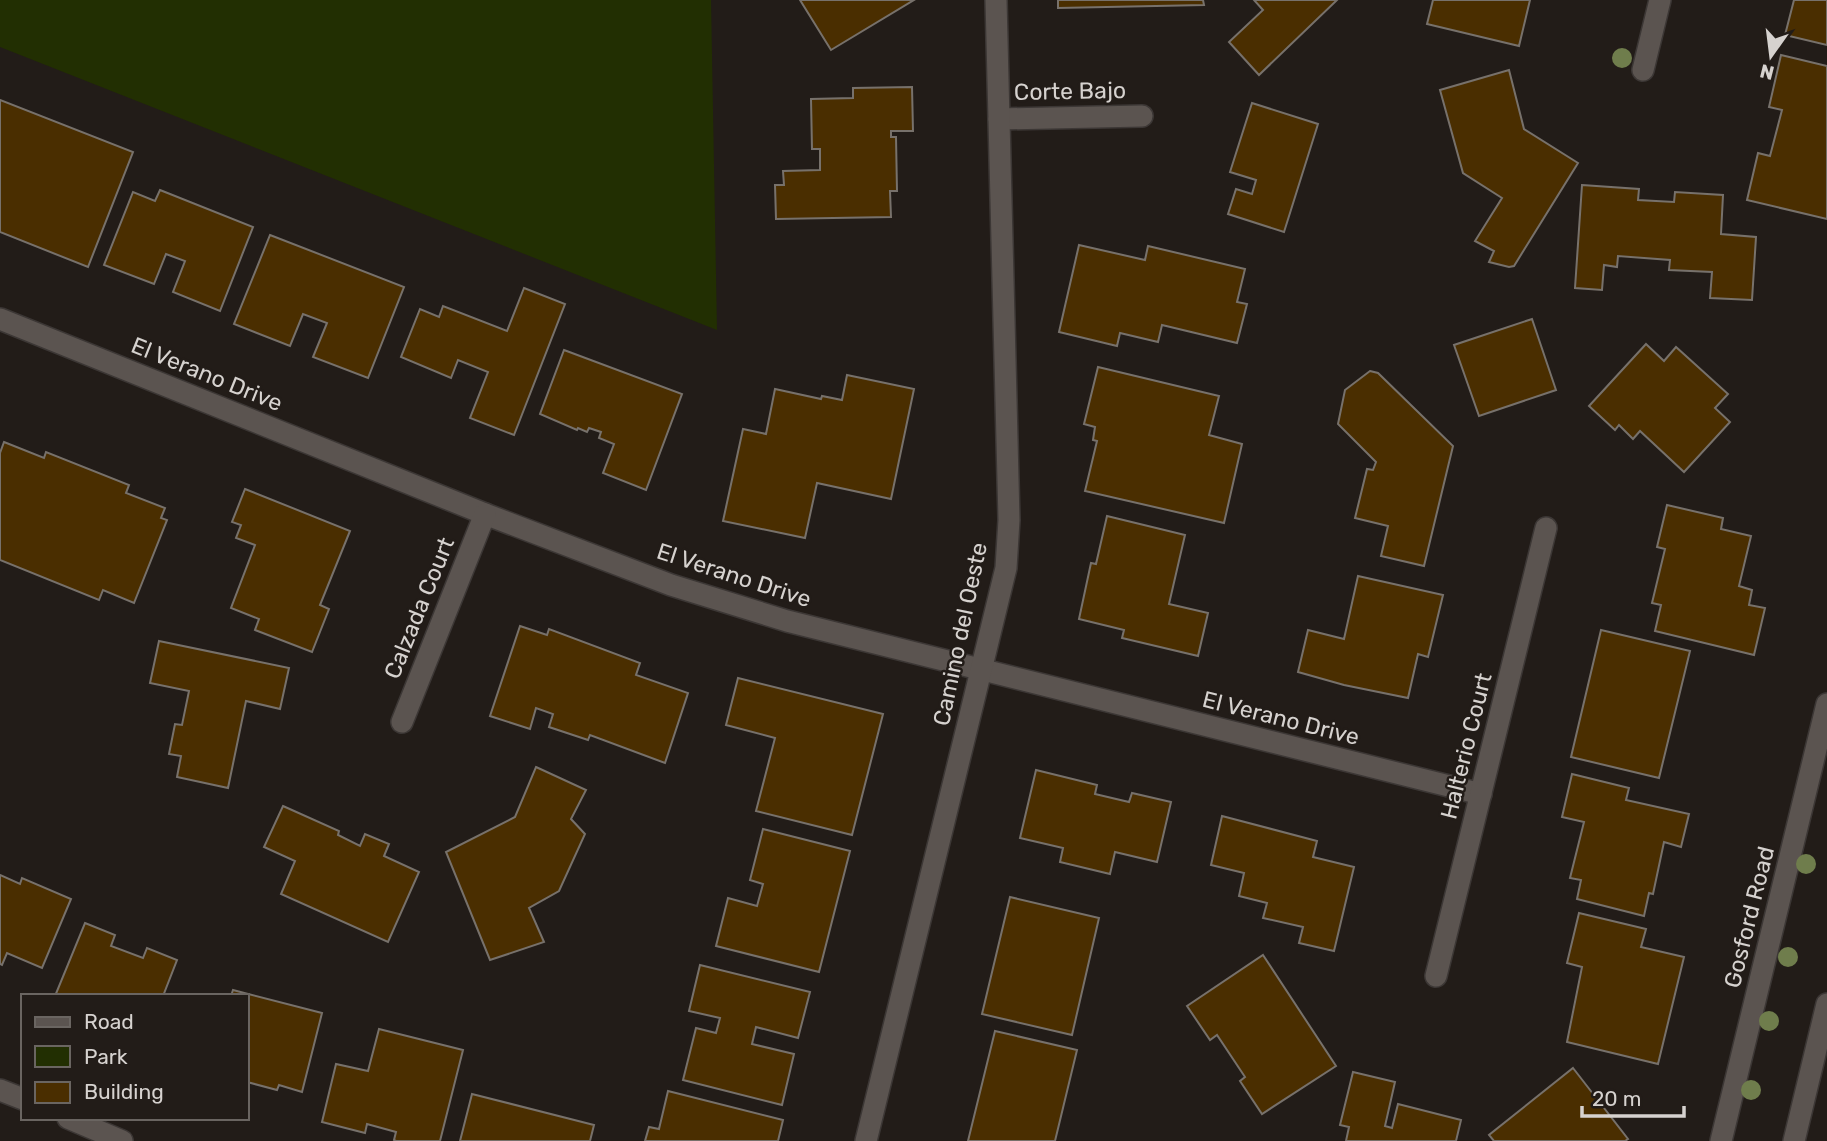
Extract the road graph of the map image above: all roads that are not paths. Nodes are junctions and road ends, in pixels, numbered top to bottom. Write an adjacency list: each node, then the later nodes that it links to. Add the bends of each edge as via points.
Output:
1 (996, 0): 5 (street, Camino del Oeste)
2 (1660, 0): 3 (street)
3 (1643, 70)
4 (1142, 116): 5 (street, Corte Bajo)
5 (999, 119): 9 (street, Camino del Oeste, via 1009,520 1006,568)
6 (3, 326): 7 (street, El Verano Drive)
7 (485, 514): 9 (street, El Verano Drive, via 684,589); 11 (street, Calzada Court)
8 (1546, 528): 12 (street, Halterio Court)
9 (981, 671): 12 (street, El Verano Drive); 19 (street, Camino del Oeste)
10 (1827, 704): 20 (street, Gosford Road)
11 (402, 722)
12 (1481, 794): 13 (street, Halterio Court)
13 (1436, 976)
14 (1827, 1004): 21 (street)
15 (0, 1090): 16 (street)
16 (21, 1098)
17 (73, 1120): 18 (street)
18 (122, 1141)
19 (866, 1141)
20 (1721, 1141)
21 (1794, 1141)

